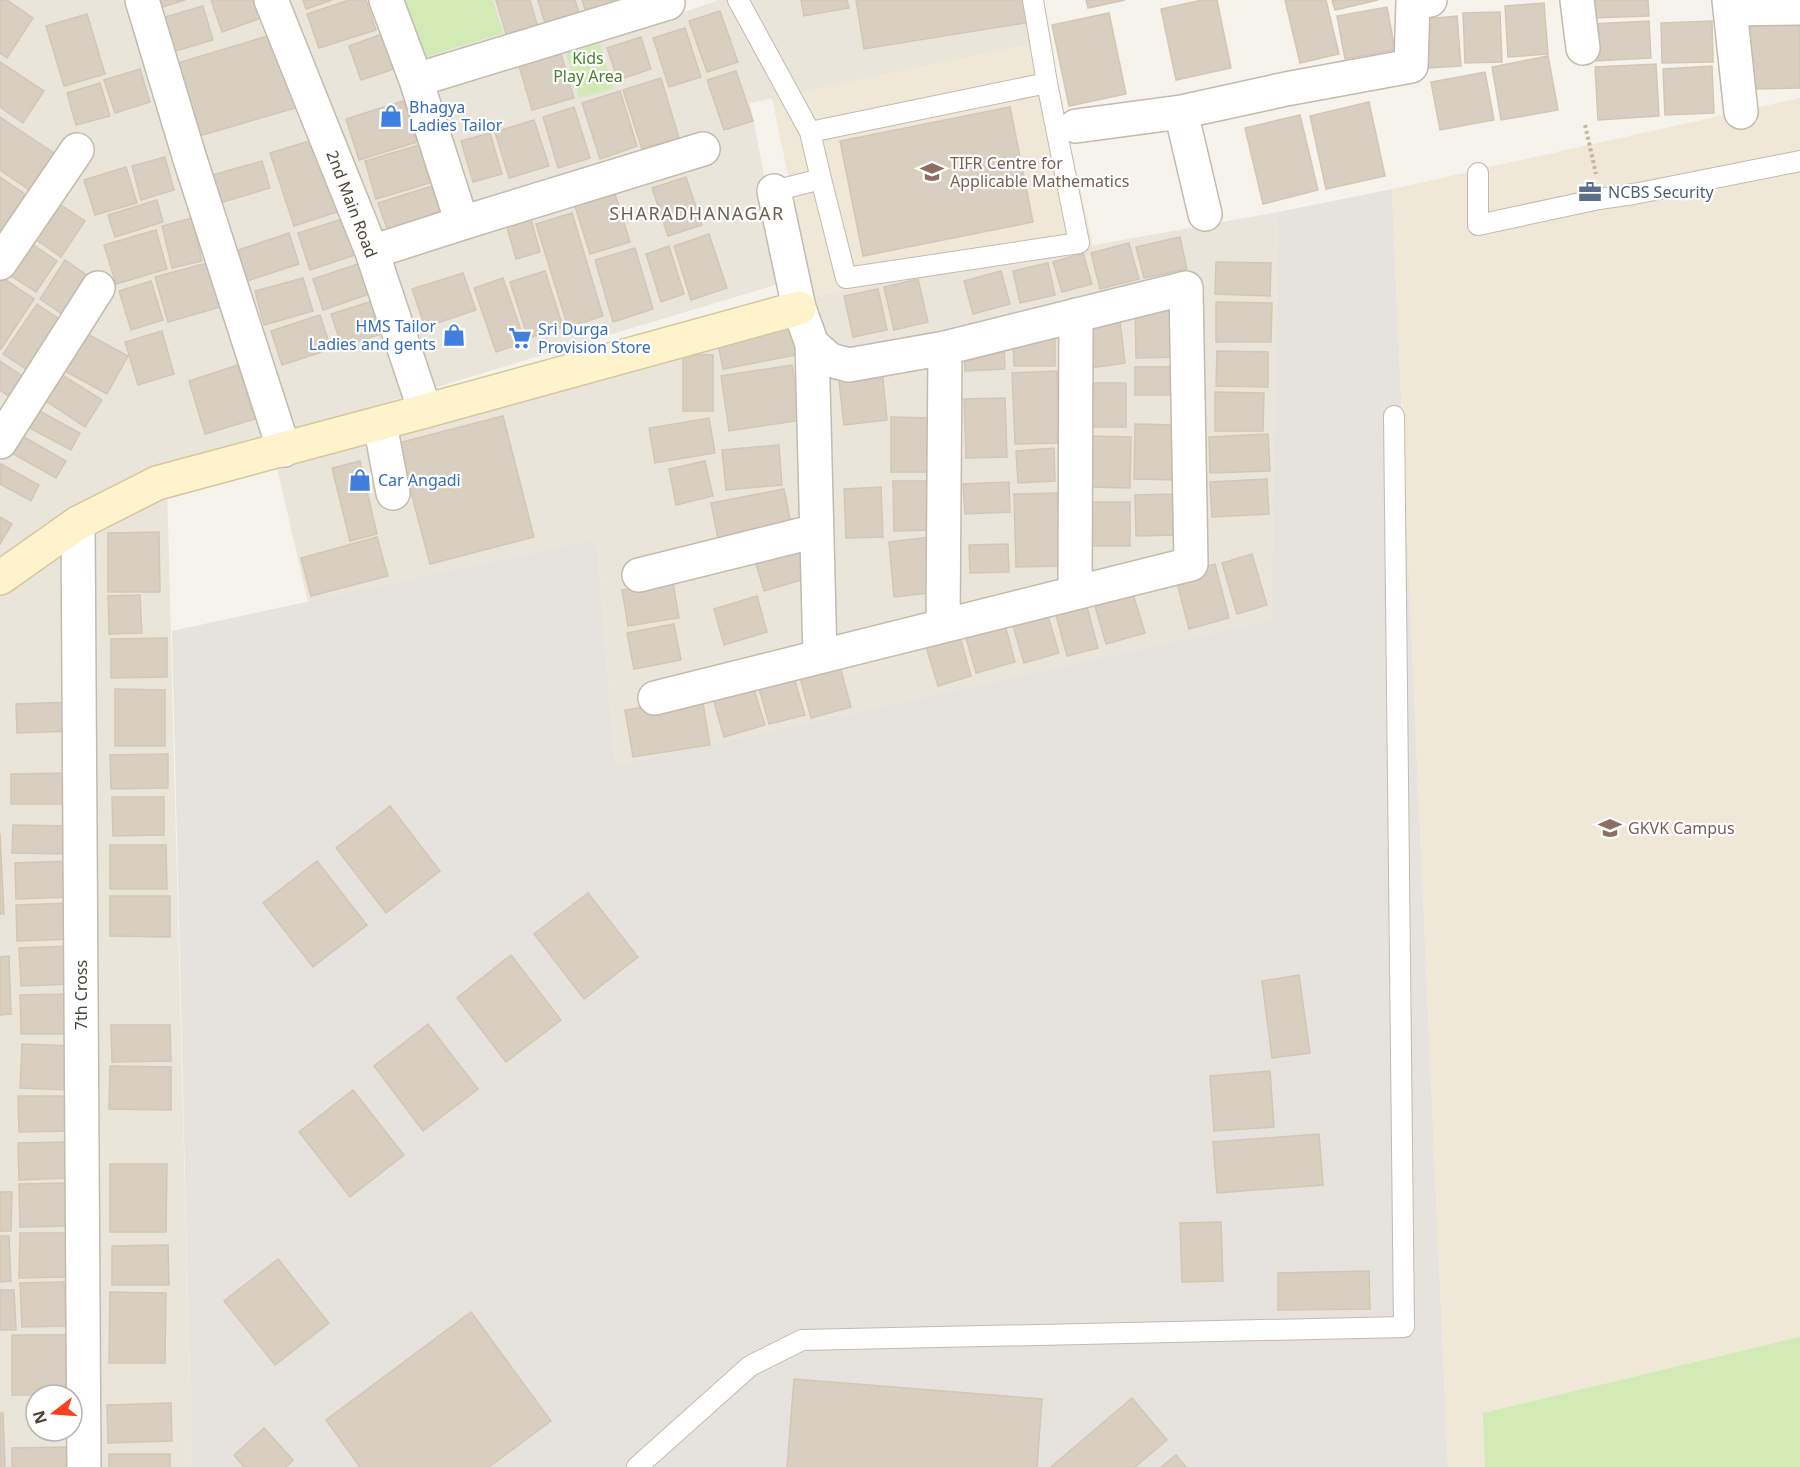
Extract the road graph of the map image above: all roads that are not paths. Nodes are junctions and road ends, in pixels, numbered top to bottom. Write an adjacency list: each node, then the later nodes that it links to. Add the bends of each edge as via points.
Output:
1 (142, 0): 37 (street)
2 (271, 0): 26 (street, 2nd Main Road)
3 (386, 0): 12 (street)
4 (738, 0): 17 (lane)
5 (1033, 0): 13 (lane)
6 (1430, 0): 14 (street, via 1413,2 1411,66)
7 (1577, 0): 11 (street)
8 (668, 3): 12 (street)
9 (1730, 5): 10 (street); 15 (street)
10 (1800, 8)
11 (1583, 48)
12 (416, 80): 25 (street)
13 (1047, 83): 17 (lane); 22 (lane, via 1079,243 846,278)
14 (1181, 112): 16 (street); 24 (street)
15 (1741, 112)
16 (1076, 126)
17 (810, 132): 22 (lane)
18 (703, 149): 25 (street)
19 (77, 150): 27 (street)
20 (1800, 160): 21 (lane, via 1478,225)
21 (1478, 172)
22 (821, 179): 23 (lane)
23 (774, 191): 29 (street)
24 (1205, 214)
25 (462, 223): 26 (street)
26 (372, 252): 33 (street, 2nd Main Road)
27 (0, 263)
28 (98, 288): 36 (street)
29 (798, 308): 31 (street); 33 (street)
30 (1076, 315): 32 (street); 43 (street); 43 (street, via 1186,288 1191,564)
31 (812, 344): 32 (street, via 830,360 849,365); 40 (street)
32 (945, 348): 44 (street)
33 (425, 411): 35 (street)
34 (1394, 416): 48 (lane, via 1404,1327 802,1340 750,1366)
35 (380, 424): 37 (street); 38 (street)
36 (0, 442)
37 (284, 450): 39 (street, via 157,483)
38 (393, 493)
39 (78, 523): 42 (street); 47 (street, 7th Cross)
40 (816, 531): 41 (street); 45 (street)
41 (639, 575)
42 (0, 578)
43 (1075, 592): 44 (street)
44 (943, 626): 45 (street)
45 (820, 657): 46 (street)
46 (655, 698)
47 (84, 1467)
48 (637, 1467)

